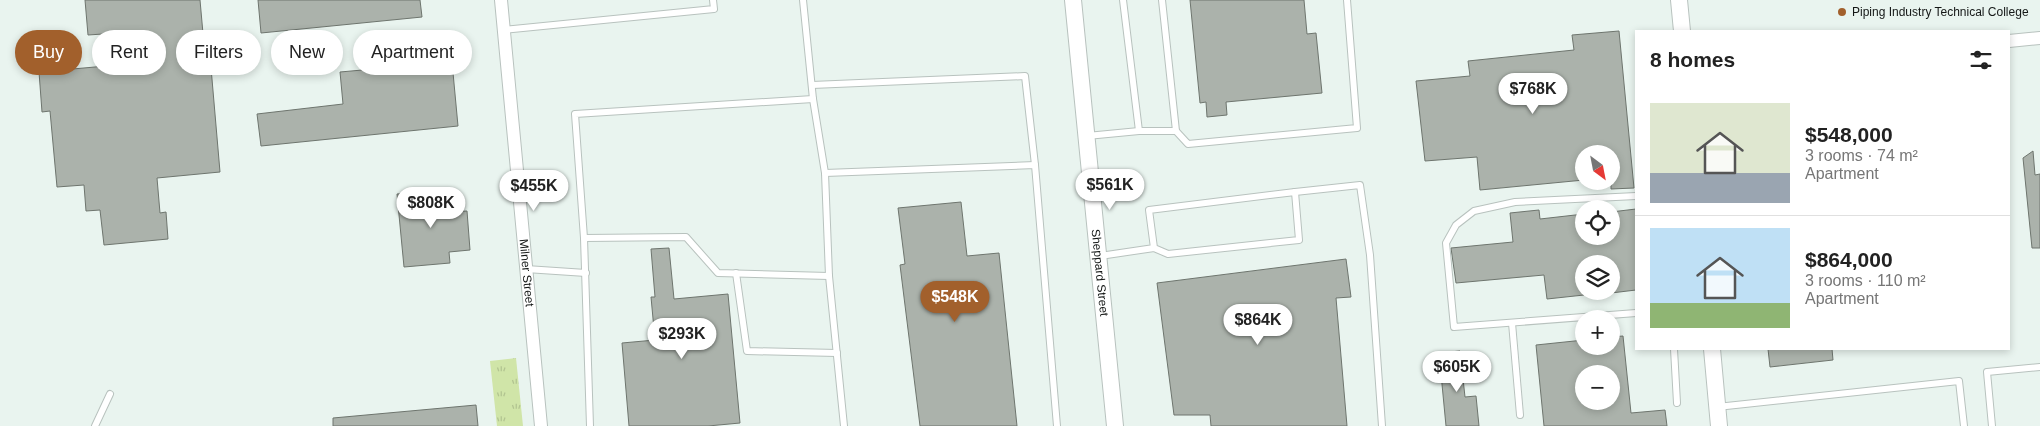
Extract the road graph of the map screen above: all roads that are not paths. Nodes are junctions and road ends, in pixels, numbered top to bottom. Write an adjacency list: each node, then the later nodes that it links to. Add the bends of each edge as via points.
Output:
1 (500, 0): 9 (street, Milner Street)
2 (713, 0): 9 (lane, via 714,9)
3 (803, 0): 13 (lane)
4 (1073, 0): 17 (street, Sheppard Street)
5 (1124, 0): 15 (lane)
6 (1162, 0): 16 (lane)
7 (1347, 0): 16 (lane, via 1357,128 1188,144)
8 (1679, 0): 10 (street)
9 (503, 30): 25 (street, Milner Street)
10 (1682, 30)
11 (2040, 38): 12 (street)
12 (2010, 41)
13 (812, 85): 14 (lane); 18 (lane, via 1025,76)
14 (813, 99): 19 (lane); 22 (lane, via 575,114)
15 (1139, 131): 16 (lane); 17 (lane)
16 (1176, 131)
17 (1086, 136): 24 (street, Sheppard Street)
18 (1034, 165): 19 (lane); 43 (lane)
19 (825, 173): 28 (lane)
20 (1295, 192): 23 (lane, via 1149,210); 23 (lane, via 1299,240 1168,254); 45 (lane, via 1360,184 1370,255)
21 (1635, 196): 30 (lane, via 1515,202 1474,211 1456,225 1446,243 1454,327)
22 (584, 238): 26 (lane); 27 (lane, via 686,237 718,273)
23 (1154, 248): 24 (lane)
24 (1100, 256): 44 (street, Sheppard Street)
25 (525, 269): 26 (lane); 40 (street, Milner Street)
26 (586, 273): 41 (lane)
27 (736, 273): 28 (lane); 33 (lane, via 747,351)
28 (829, 276): 33 (lane)
29 (1635, 313): 30 (lane)
30 (1512, 323): 38 (lane)
31 (1674, 350): 36 (lane)
32 (1712, 350): 37 (street)
33 (836, 352): 42 (lane)
34 (2040, 367): 48 (lane, via 1988,372)
35 (110, 394): 39 (lane)
36 (1677, 403)
37 (1717, 406): 46 (street); 47 (lane, via 1959,381)
38 (1520, 416)
39 (95, 426)
40 (541, 426)
41 (590, 426)
42 (844, 426)
43 (1057, 426)
44 (1115, 426)
45 (1382, 426)
46 (1719, 426)
47 (1964, 426)
48 (1992, 426)

